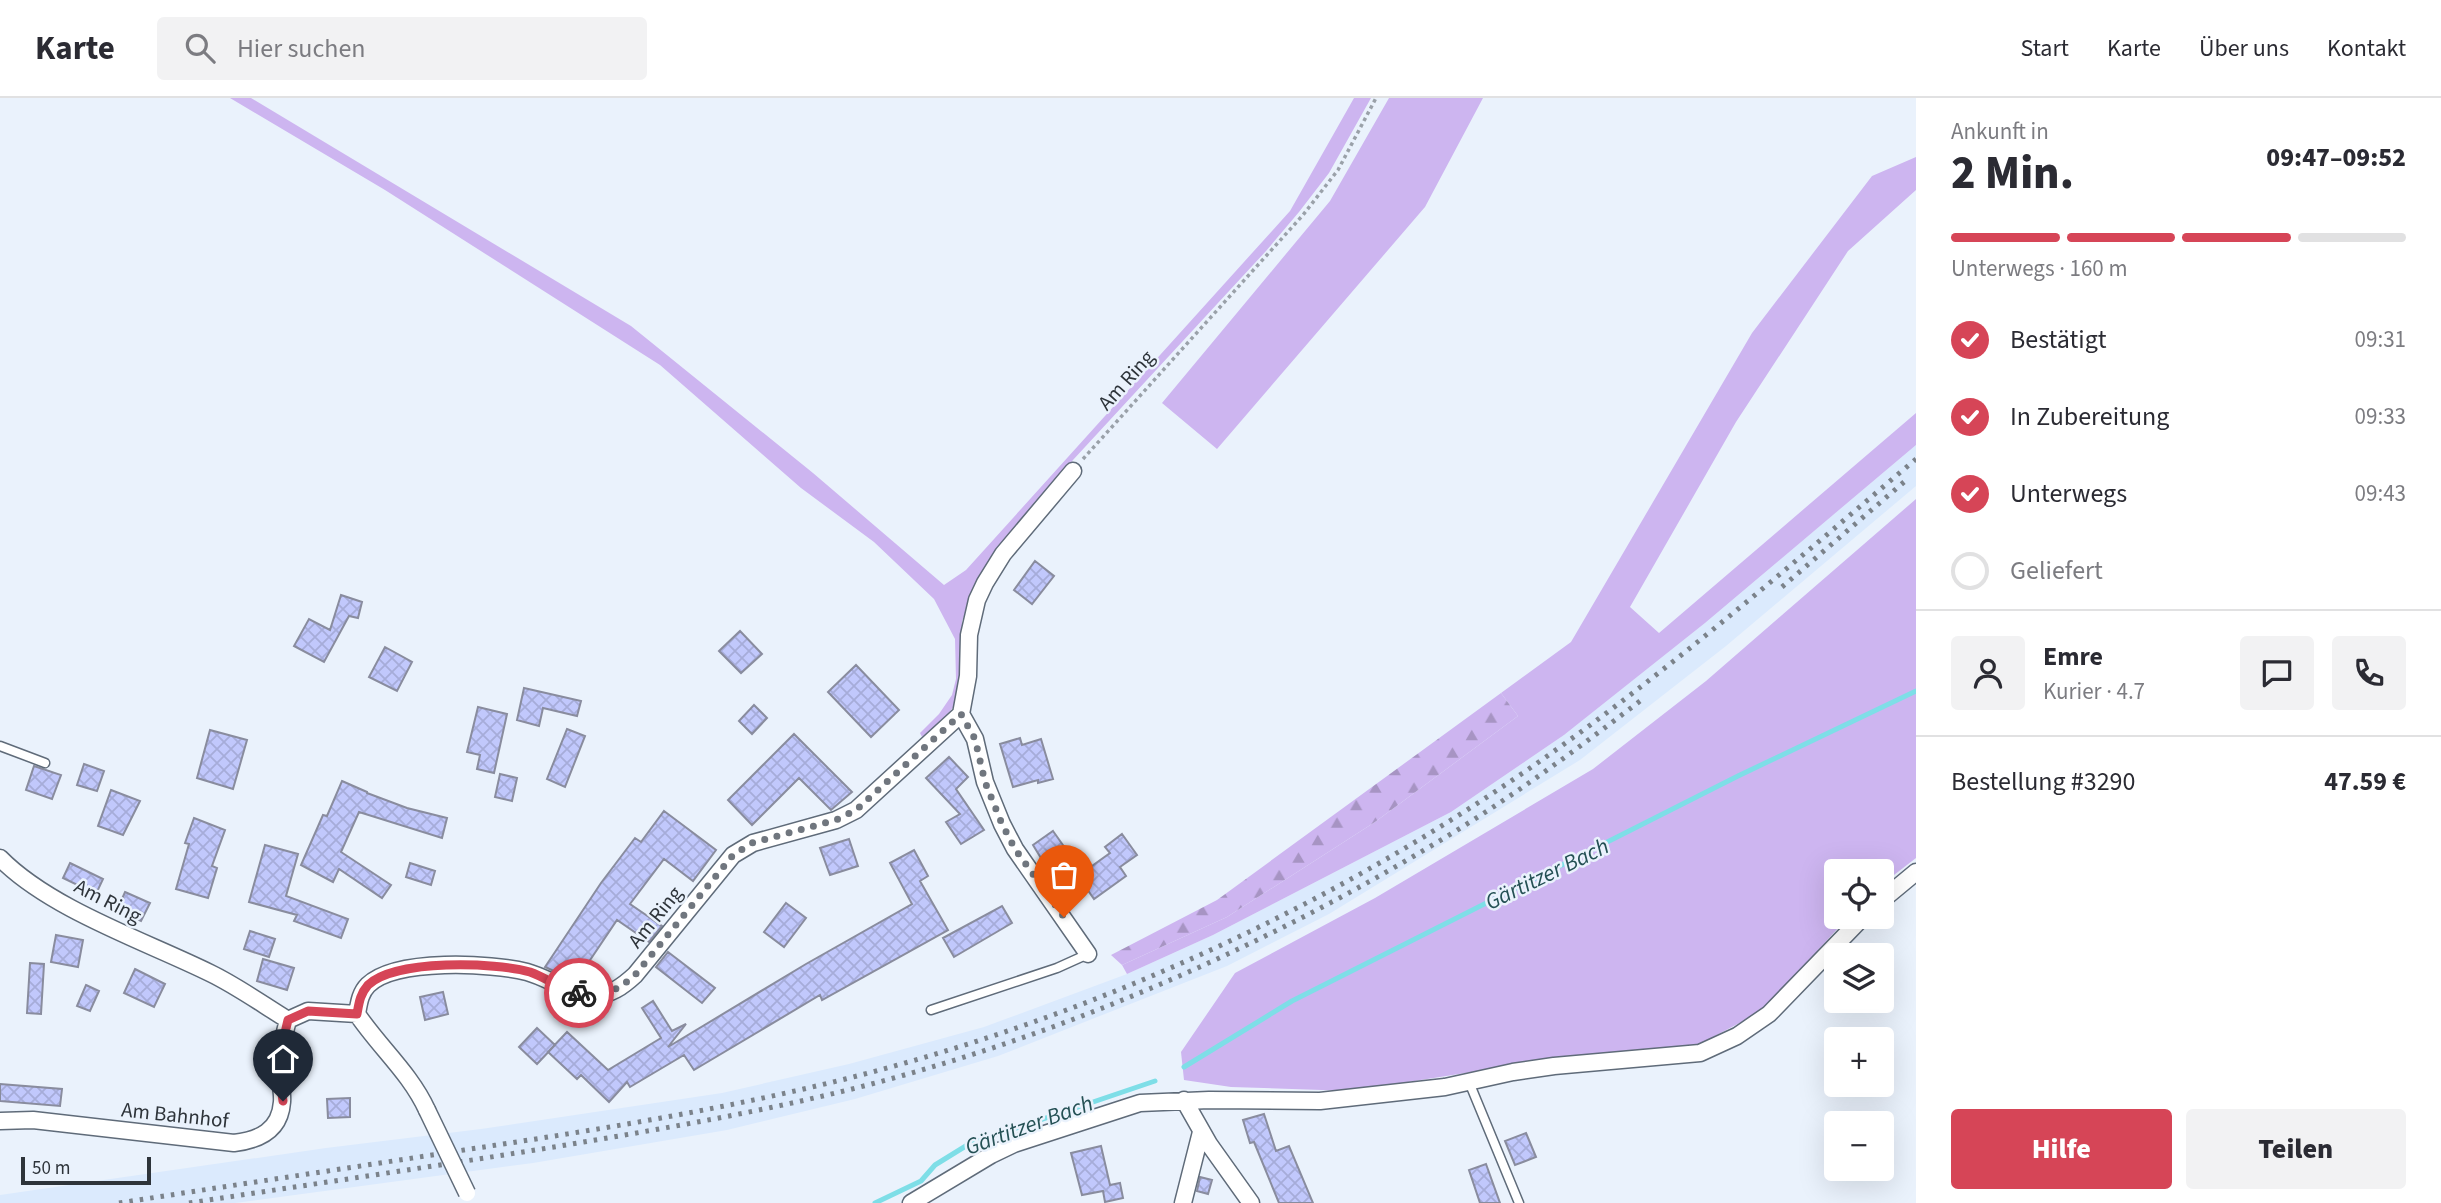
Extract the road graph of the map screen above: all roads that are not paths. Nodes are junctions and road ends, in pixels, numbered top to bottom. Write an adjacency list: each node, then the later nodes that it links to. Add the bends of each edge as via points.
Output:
1 (1073, 471): 2 (street, via 1003,554 977,600)
2 (961, 714): 9 (street, via 975,739 985,782 1015,849); 11 (street, Am Ring, via 856,810 752,843 733,855 635,975 609,993 573,992 530,972 506,967 427,966 408,968 370,983 360,995)
3 (0, 747): 4 (lane)
4 (45, 763)
5 (0, 858): 12 (street, Am Ring, via 51,896 229,982)
6 (1916, 872): 7 (street)
7 (1894, 890)
8 (1851, 929): 13 (street, via 1769,1014 1737,1036 1699,1053 1554,1066)
9 (1088, 954): 10 (lane)
10 (931, 1010)
11 (357, 1014): 12 (street, via 308,1011); 17 (street, bridge, via 419,1093)
12 (288, 1020): 15 (street, Am Bahnhof, via 279,1053 283,1101 279,1119 270,1132 254,1140 234,1143 33,1120)
13 (1469, 1082): 14 (street, via 1320,1101); 21 (lane)
14 (1184, 1100): 16 (street); 18 (street, via 1140,1103 1014,1144)
15 (0, 1121)
16 (1201, 1132): 19 (street); 20 (street)
17 (469, 1198)
18 (911, 1203)
19 (1183, 1203)
20 (1251, 1203)
21 (1519, 1203)

